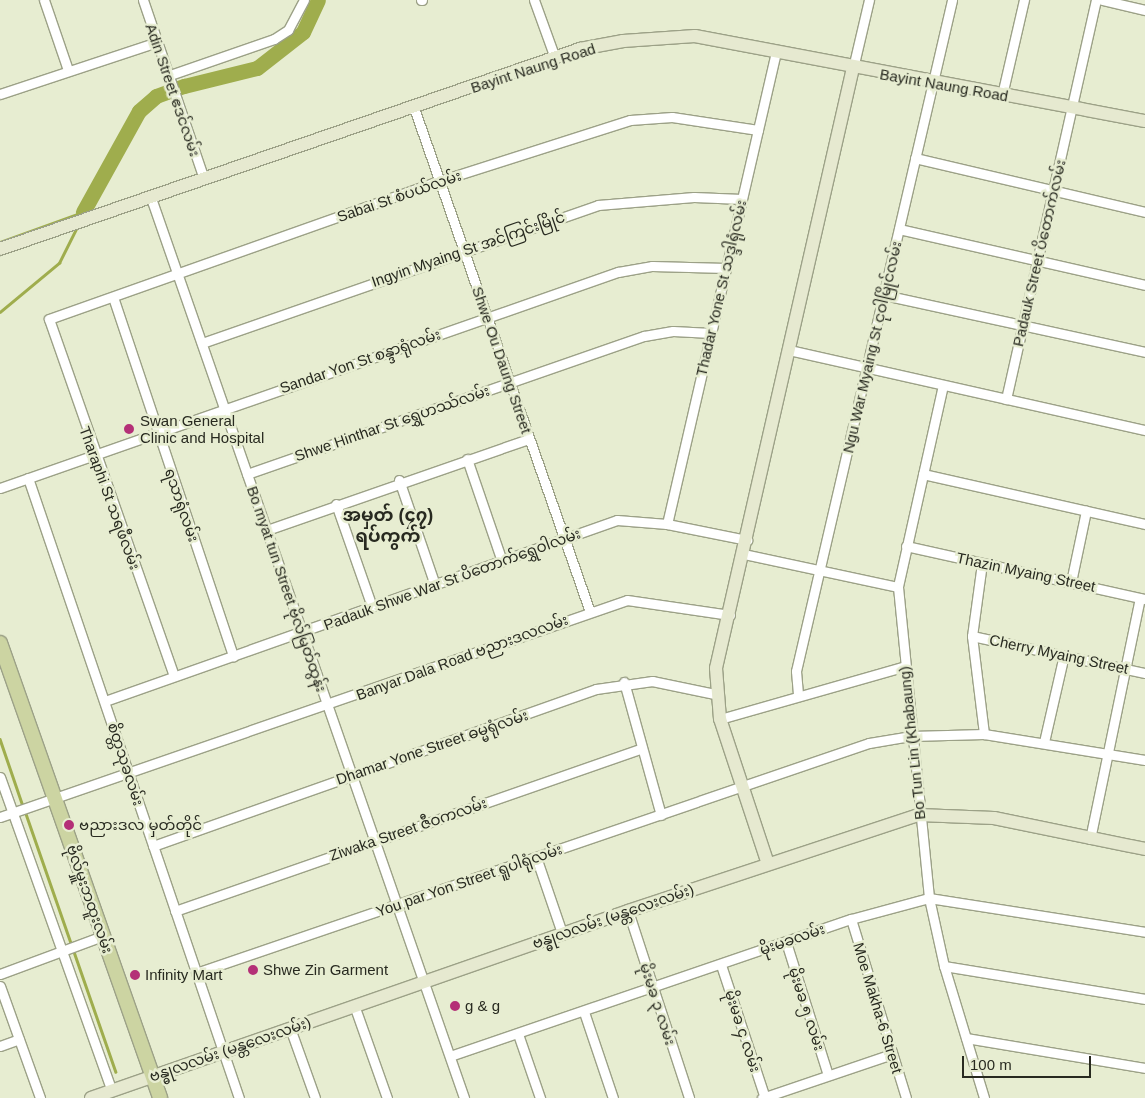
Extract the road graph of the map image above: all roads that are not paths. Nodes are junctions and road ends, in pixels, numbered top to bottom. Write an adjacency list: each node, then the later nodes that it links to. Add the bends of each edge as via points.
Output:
1 (44, 0): 15 (street)
2 (143, 0): 11 (street, Adin Street ဧဒင်လမ်း)
3 (304, 0): 16 (street, via 288,30 274,39)
4 (534, 0): 13 (street)
5 (869, 0): 14 (street)
6 (952, 0): 17 (street, Ngu War Myaing St ငုဝါမြိုင်လမ်း)
7 (1024, 0): 19 (street)
8 (1096, 0): 20 (street, Padauk Street ပိတောက်လမ်း)
9 (1102, 0): 10 (street)
10 (1145, 10)
11 (157, 42): 15 (street); 16 (street, Adin Street ဧဒင်လမ်း)
12 (776, 52): 13 (street, Bayint Naung Road, via 695,36 623,41); 14 (street, Bayint Naung Road); 23 (street, Thadar Yone St သဒ္ဒါရုံလမ်း)
13 (555, 58): 21 (street, Bayint Naung Road)
14 (853, 68): 17 (street, Bayint Naung Road); 45 (street)
15 (68, 70): 18 (street)
16 (171, 79): 25 (street, Adin Street ဧဒင်လမ်း)
17 (933, 83): 19 (street, Bayint Naung Road); 24 (street, Ngu War Myaing St ငုဝါမြိုင်လမ်း)
18 (0, 94)
19 (1002, 95): 20 (street, Bayint Naung Road)
20 (1072, 107): 22 (street, Bayint Naung Road); 27 (street, Padauk Street ပိတောက်လမ်း)
21 (414, 108): 25 (street, Bayint Naung Road); 26 (street, Shwe Ou Daung Street)
22 (1145, 121)
23 (758, 130): 26 (street, Sabai St စံပယ်လမ်း, via 672,117 630,120); 29 (street, Thadar Yone St သဒ္ဒါရုံလမ်း)
24 (915, 158): 27 (street); 31 (street, Ngu War Myaing St ငုဝါမြိုင်လမ်း)
25 (204, 179): 28 (street, Bayint Naung Road)
26 (440, 181): 33 (street, Shwe Ou Daung Street); 36 (street, Sabai St စံပယ်လမ်း)
27 (1054, 190): 30 (street); 34 (street, Padauk Street ပိတောက်လမ်း)
28 (151, 198): 32 (street, Bayint Naung Road); 36 (street, Bo myat tun Street ဗိုလ်မြတ်ထွန်း)
29 (742, 200): 33 (street, Ingyin Myaing St အင်ကြင်းမြိုင်, via 694,197 598,205); 35 (street, Thadar Yone St သဒ္ဒါရုံလမ်း)
30 (1145, 212)
31 (899, 230): 34 (street); 38 (street, Ngu War Myaing St ငုဝါမြိုင်လမ်း)
32 (0, 249)
33 (464, 250): 40 (street, Shwe Ou Daung Street); 44 (street, Ingyin Myaing St အင်ကြင်းမြိုင်)
34 (1038, 261): 37 (street); 42 (street, Padauk Street ပိတောက်လမ်း)
35 (726, 268): 40 (street, Sandar Yon St စန္ဒာရုံလမ်း, via 652,266 618,272); 43 (street, Thadar Yone St သဒ္ဒါရုံလမ်း)
36 (178, 274): 39 (street, Sabai St စံပယ်လမ်း); 44 (street, Bo myat tun Street ဗိုလ်မြတ်ထွန်း)
37 (1145, 285)
38 (884, 294): 42 (street); 47 (street, Ngu War Myaing St ငုဝါမြိုင်လမ်း)
39 (113, 297): 41 (street, Sabai St စံပယ်လမ်း); 53 (street, ရသာရုံလမ်း)
40 (489, 316): 48 (street, Shwe Ou Daung Street); 51 (street, Sandar Yon St စန္ဒာရုံလမ်း)
41 (49, 319): 55 (street, Tharaphi St သရဖီလမ်း)
42 (1023, 325): 46 (street); 50 (street, Padauk Street ပိတောက်လမ်း)
43 (711, 333): 48 (street, Shwe Hinthar St ရွှေဟဿ်လမ်း, via 673,331 644,336); 64 (street, Thadar Yone St သဒ္ဒါရုံလမ်း)
44 (202, 343): 51 (street, Bo myat tun Street ဗိုလ်မြတ်ထွန်း)
45 (790, 350): 47 (street); 68 (street)
46 (1145, 352)
47 (867, 367): 49 (street); 73 (street, Ngu War Myaing St ငုဝါမြိုင်လမ်း)
48 (511, 381): 54 (street, Shwe Ou Daung Street); 57 (street, Shwe Hinthar St ရွှေဟဿ်လမ်း)
49 (943, 385): 50 (street); 58 (street, Bo Tun Lin (Khabaung))
50 (1006, 399): 52 (street)
51 (225, 409): 53 (street, Sandar Yon St စန္ဒာရုံလမ်း); 57 (street, Bo myat tun Street ဗိုလ်မြတ်ထွန်း)
52 (1145, 430)
53 (157, 433): 55 (street, Sandar Yon St စန္ဒာရုံလမ်း); 85 (street, ရသာရုံလမ်း)
54 (529, 439): 56 (street); 67 (street, Shwe Ou Daung Street)
55 (94, 455): 59 (street, Sandar Yon St စန္ဒာရုံလမ်း); 89 (street, Tharaphi St သရဖီလမ်း)
56 (467, 459): 60 (street); 71 (street)
57 (247, 474): 66 (street, Bo myat tun Street ဗိုလ်မြတ်ထွန်း)
58 (923, 474): 63 (street); 69 (street, Bo Tun Lin (Khabaung))
59 (28, 478): 61 (street, Sandar Yon St စန္ဒာရုံလမ်း); 93 (street, စိတ္တသုခလမ်း)
60 (400, 480): 62 (street); 75 (street)
61 (0, 488)
62 (336, 504): 66 (street); 78 (street)
63 (1086, 511): 65 (street); 74 (street)
64 (667, 524): 67 (street, Padauk Shwe War St ပိတောက်ရွှေဝါလမ်း, via 628,518); 68 (street, Padauk Shwe War St ပိတောက်ရွှေဝါလမ်း)
65 (1145, 524)
66 (267, 530): 81 (street, Bo myat tun Street ဗိုလ်မြတ်ထွန်း)
67 (564, 539): 71 (street, Padauk Shwe War St ပိတောက်ရွှေဝါလမ်း); 79 (street, Shwe Ou Daung Street)
68 (747, 540): 70 (street)
69 (906, 546): 72 (street, Thazin Myaing Street); 76 (street, Bo Tun Lin (Khabaung))
70 (744, 554): 73 (street); 80 (street)
71 (502, 561): 75 (street, Padauk Shwe War St ပိတောက်ရွှေဝါလမ်း)
72 (982, 563): 74 (street, Thazin Myaing Street); 82 (street)
73 (820, 569): 76 (street); 92 (street, Ngu War Myaing St ငုဝါမြိုင်လမ်း, via 796,670)
74 (1071, 582): 77 (street, Thazin Myaing Street)
75 (435, 585): 78 (street, Padauk Shwe War St ပိတောက်ရွှေဝါလမ်း)
76 (898, 587): 86 (street, Bo Tun Lin (Khabaung))
77 (1143, 598): 87 (street)
78 (372, 607): 81 (street, Padauk Shwe War St ပိတောက်ရွှေဝါလမ်း)
79 (590, 612): 80 (street, Banyar Dala Road ဗညားဒလလမ်း, via 627,600); 94 (street, Banyar Dala Road ဗညားဒလလမ်း)
80 (730, 615): 91 (street, via 716,668)
81 (302, 632): 85 (street, Padauk Shwe War St ပိတောက်ရွှေဝါလမ်း); 94 (street, Bo myat tun Street ဗိုလ်မြတ်ထွန်း)
82 (972, 636): 84 (street, Cherry Myaing Street); 96 (street)
83 (0, 643): 106 (main road, ဗိုလ်မှူးဘထူးလမ်း)
84 (1064, 655): 87 (street, Cherry Myaing Street); 98 (street)
85 (233, 656): 89 (street, Padauk Shwe War St ပိတောက်ရွှေဝါလမ်း)
86 (903, 667): 92 (street); 97 (street, Bo Tun Lin (Khabaung))
87 (1125, 668): 88 (street, Cherry Myaing Street); 100 (street)
88 (1145, 672)
89 (174, 676): 93 (street, Padauk Shwe War St ပိတောက်ရွှေဝါလမ်း)
90 (624, 682): 91 (street, Dhamar Yone Street ဓမ္မရုံလမ်း, via 652,681); 99 (street); 103 (street, Dhamar Yone Street ဓမ္မရုံလမ်း)
91 (715, 694): 95 (street)
92 (798, 694): 95 (street)
93 (105, 701): 102 (street, စိတ္တသုခလမ်း)
94 (328, 705): 102 (street, Banyar Dala Road ဗညားဒလလမ်း); 103 (street, Bo myat tun Street ဗိုလ်မြတ်ထွန်း)
95 (720, 719): 105 (street)
96 (984, 734): 97 (street, You par Yon Street ရူပါရုံလမ်း); 98 (street, You par Yon Street ရူပါရုံလမ်း)
97 (911, 736): 105 (street, You par Yon Street ရူပါရုံလမ်း, via 869,743); 109 (street, Bo Tun Lin (Khabaung))
98 (1044, 742): 100 (street, You par Yon Street ရူပါရုံလမ်း)
99 (641, 749): 108 (street); 112 (street, Ziwaka Street ဇီဝကလမ်း)
100 (1107, 752): 101 (street, You par Yon Street ရူပါရုံလမ်း); 111 (street)
101 (1145, 760)
102 (127, 770): 106 (street, Banyar Dala Road ဗညားဒလလမ်း); 113 (street, စိတ္တသုခလမ်း)
103 (353, 774): 112 (street, Bo myat tun Street ဗိုလ်မြတ်ထွန်း); 113 (street, Dhamar Yone Street ဓမ္မရုံလမ်း)
104 (0, 777): 107 (street)
105 (742, 787): 108 (street, You par Yon Street ရူပါရုံလမ်း); 116 (street)
106 (54, 797): 107 (street, Banyar Dala Road ဗညားဒလလမ်း); 124 (main road, ဗိုလ်မှူးဘထူးလမ်း)
107 (12, 813): 110 (street, Banyar Dala Road ဗညားဒလလမ်း); 126 (street)
108 (661, 815): 115 (street, You par Yon Street ရူပါရုံလမ်း)
109 (919, 815): 111 (street, ဗန္ဓုလလမ်း (မန္တလေးလမ်း), via 994,818); 116 (street, ဗန္ဓုလလမ်း (မန္တလေးလမ်း)); 117 (street, Bo Tun Lin (Khabaung))
110 (0, 817)
111 (1090, 839): 114 (street, ဗန္ဓုလလမ်း (မန္တလေးလမ်း))
112 (376, 840): 118 (street, Bo myat tun Street ဗိုလ်မြတ်ထွန်း); 119 (street, Ziwaka Street ဇီဝကလမ်း)
113 (153, 846): 119 (street, စိတ္တသုခလမ်း)
114 (1145, 849)
115 (536, 857): 118 (street, You par Yon Street ရူပါရုံလမ်း); 123 (street)
116 (768, 864): 120 (street, ဗန္ဓုလလမ်း (မန္တလေးလမ်း))
117 (929, 898): 121 (street, မိုးမခလမ်း); 122 (street, မိုးမခလမ်း); 128 (street, Bo Tun Lin (Khabaung))
118 (398, 904): 129 (street, You par Yon Street ရူပါရုံလမ်း); 131 (street, Bo myat tun Street ဗိုလ်မြတ်ထွန်း)
119 (175, 911): 129 (street, စိတ္တသုခလမ်း)
120 (628, 911): 123 (street, ဗန္ဓုလလမ်း (မန္တလေးလမ်း)); 133 (street, မိုးမခ ၃ လမ်း)
121 (851, 919): 125 (street, မိုးမခလမ်း); 143 (street, Moe Makha-6 Street)
122 (1145, 932)
123 (562, 933): 131 (street, ဗန္ဓုလလမ်း (မန္တလေးလမ်း))
124 (103, 936): 126 (street); 147 (main road, ဗိုလ်မှူးဘထူးလမ်း)
125 (786, 942): 127 (street, မိုးမခလမ်း); 146 (street, မိုးမခ ၅ လမ်း)
126 (66, 951): 130 (street); 148 (street)
127 (721, 965): 133 (street, မိုးမခလမ်း); 159 (street, မိုးမခ ၄ လမ်း)
128 (944, 966): 134 (street); 139 (street, Bo Tun Lin (Khabaung))
129 (196, 973): 142 (street, စိတ္တသုခလမ်း)
130 (0, 974)
131 (424, 981): 135 (street, ဗန္ဓုလလမ်း (မန္တလေးလမ်း)); 144 (street, Bo myat tun Street ဗိုလ်မြတ်ထွန်း)
132 (0, 986): 140 (street)
133 (653, 988): 136 (street, မိုးမခလမ်း); 158 (street, မိုးမခ ၃ လမ်း)
134 (1145, 999)
135 (354, 1005): 137 (street, ဗန္ဓုလလမ်း (မန္တလေးလမ်း)); 155 (street)
136 (584, 1012): 138 (street, မိုးမခလမ်း); 157 (street)
137 (290, 1028): 142 (street, ဗန္ဓုလလမ်း (မန္တလေးလမ်း)); 154 (street)
138 (518, 1034): 144 (street, မိုးမခလမ်း); 149 (street)
139 (966, 1038): 145 (street); 161 (street, Bo Tun Lin (Khabaung))
140 (19, 1040): 141 (street); 150 (street)
141 (0, 1046)
142 (223, 1051): 147 (street, ဗန္ဓုလလမ်း (မန္တလေးလမ်း)); 153 (street, စိတ္တသုခလမ်း)
143 (892, 1054): 146 (street); 160 (street, Moe Makha-6 Street)
144 (450, 1056): 156 (street, Bo myat tun Street ဗိုလ်မြတ်ထွန်း)
145 (1145, 1068)
146 (828, 1075): 159 (street)
147 (153, 1076): 148 (street, ဗန္ဓုလလမ်း (မန္တလေးလမ်း)); 152 (main road, ဗိုလ်မှူးဘထူးလမ်း)
148 (112, 1091): 151 (street, ဗန္ဓုလလမ်း (မန္တလေးလမ်း))
149 (537, 1091)
150 (40, 1098)
151 (91, 1098)
152 (160, 1098)
153 (239, 1098)
154 (315, 1098)
155 (387, 1098)
156 (464, 1098)
157 (613, 1098)
158 (689, 1098)
159 (764, 1098)
160 (906, 1098)
161 (984, 1098)

